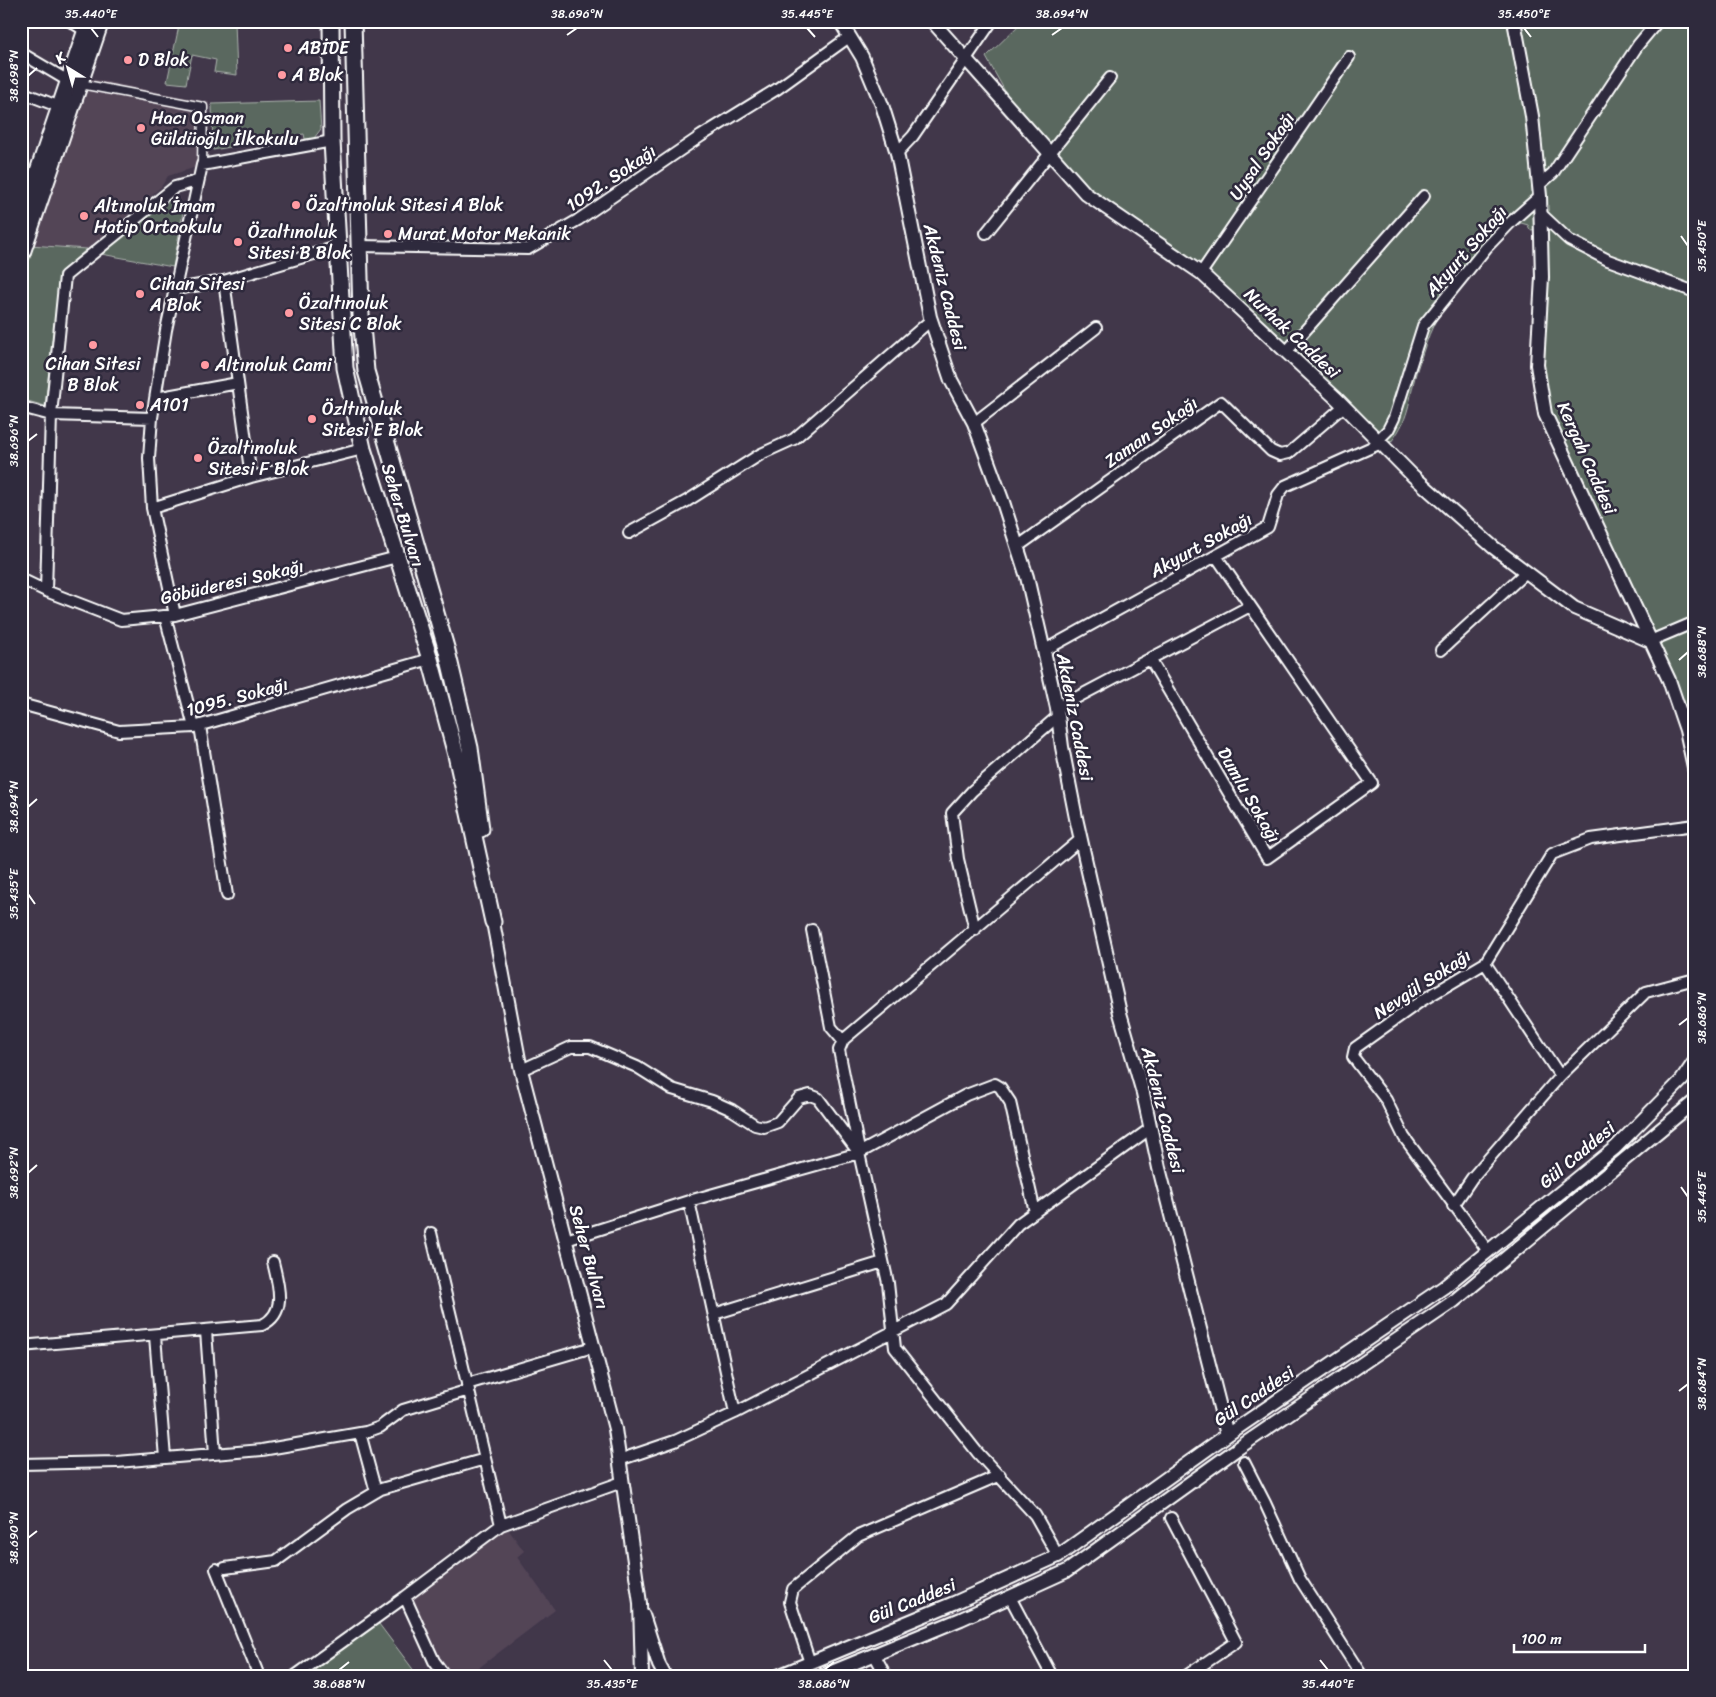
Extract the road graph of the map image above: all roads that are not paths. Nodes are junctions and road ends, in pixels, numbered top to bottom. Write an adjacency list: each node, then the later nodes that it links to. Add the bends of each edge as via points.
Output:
1 (70, 21): 10 (street)
2 (101, 21): 32 (main road)
3 (331, 21): 20 (main road, Seher Bulvarı)
4 (353, 21): 30 (main road, Seher Bulvarı)
5 (840, 21): 11 (street, Akdeniz Caddesi)
6 (932, 21): 14 (street, Nurhak Caddesi)
7 (992, 21): 14 (street)
8 (1514, 21): 25 (street, Kergah Caddesi, via 1532,116)
9 (1658, 21): 25 (street, Akyurt Sokağı)
10 (88, 26): 16 (main road)
11 (849, 37): 21 (street, Akdeniz Caddesi, via 862,57 882,105); 30 (street, 1092. Sokağı, via 777,89 701,136 578,220 528,249)
12 (21, 53): 16 (street)
13 (1349, 57): 33 (street, Uysal Sokağı)
14 (966, 60): 21 (street, via 913,136); 22 (street, Nurhak Caddesi)
15 (1110, 78): 22 (street)
16 (70, 82): 19 (main road)
17 (86, 85): 23 (street, via 203,107)
18 (21, 92): 19 (street)
19 (60, 107): 28 (main road)
20 (332, 141): 23 (street); 31 (main road, Seher Bulvarı)
21 (897, 153): 37 (street, Akdeniz Caddesi)
22 (1051, 155): 29 (street); 33 (street, Nurhak Caddesi, via 1086,194)
23 (202, 165): 24 (street)
24 (197, 181): 35 (street); 44 (street, via 176,187 65,276)
25 (1539, 191): 27 (street, Kergah Caddesi); 47 (street, Akyurt Sokağı, via 1486,248 1423,326 1394,418)
26 (1424, 196): 39 (street)
27 (1540, 213): 36 (street, via 1569,240 1608,260); 61 (street, Kergah Caddesi, via 1542,277 1537,365 1545,414)
28 (21, 221)
29 (986, 233)
30 (359, 246): 73 (main road, Seher Bulvarı, via 366,371 447,651 470,748)
31 (337, 247): 34 (street); 48 (main road, Seher Bulvarı, via 344,368)
32 (21, 256)
33 (1201, 273): 39 (street, Nurhak Caddesi)
34 (224, 281): 35 (street); 40 (street)
35 (176, 289): 41 (street)
36 (1695, 292)
37 (931, 320): 46 (street, Akdeniz Caddesi, via 951,380); 51 (street, via 794,439 761,454)
38 (1096, 328): 46 (street)
39 (1287, 351): 42 (street, Nurhak Caddesi)
40 (238, 383): 41 (street); 49 (street)
41 (156, 398): 45 (street)
42 (1344, 406): 47 (street, Nurhak Caddesi); 52 (street, Zaman Sokağı, via 1289,453 1280,455 1270,451 1221,402)
43 (21, 407): 44 (street)
44 (51, 415): 45 (street); 57 (street)
45 (152, 418): 50 (street, via 149,458)
46 (974, 423): 52 (street, Akdeniz Caddesi)
47 (1380, 442): 53 (street, Akyurt Sokağı, via 1285,486 1278,495 1268,527); 55 (street, Nurhak Caddesi, via 1485,540)
48 (363, 449): 49 (street); 54 (main road, Seher Bulvarı)
49 (250, 477): 50 (street)
50 (152, 508): 59 (street)
51 (629, 533)
52 (1017, 547): 62 (street, Akdeniz Caddesi)
53 (1216, 556): 58 (street, Dumlu Sokağı); 62 (street, Akyurt Sokağı)
54 (396, 557): 59 (street, Göbüderesi Sokağı); 64 (main road, Seher Bulvarı)
55 (1526, 572): 61 (street, Nurhak Caddesi, via 1574,608); 63 (street)
56 (22, 582): 57 (street, Göbüderesi Sokağı)
57 (46, 592): 59 (street, Göbüderesi Sokağı, via 121,620)
58 (1250, 606): 65 (street); 65 (street, Dumlu Sokağı, via 1372,783 1267,858)
59 (170, 615): 68 (street)
60 (1694, 624): 61 (street)
61 (1650, 641): 69 (street, Kergah Caddesi, via 1686,730)
62 (1045, 650): 67 (street, Akdeniz Caddesi)
63 (1441, 650)
64 (430, 659): 68 (street, 1095. Sokağı); 73 (main road, Seher Bulvarı, via 456,755)
65 (1150, 659): 67 (street)
66 (21, 704): 68 (street, 1095. Sokağı, via 119,731)
67 (1058, 712): 71 (street, Akdeniz Caddesi); 75 (street, via 952,812 958,859)
68 (197, 726): 72 (street)
69 (1695, 772)
70 (1695, 825): 76 (street, Nevgül Sokağı, via 1591,839 1552,854)
71 (1081, 839): 75 (street); 83 (street, Akdeniz Caddesi, via 1120,1013)
72 (227, 895)
73 (493, 922): 80 (street, Seher Bulvarı)
74 (812, 930): 78 (street, via 831,1026)
75 (975, 930): 78 (street)
76 (1485, 963): 81 (street); 86 (street, Nevgül Sokağı, via 1421,1001 1353,1051 1360,1068 1386,1100 1404,1136)
77 (1695, 980): 81 (street, via 1646,992)
78 (843, 1041): 84 (street, via 839,1050)
79 (1695, 1061): 90 (street, Gül Caddesi, via 1682,1080 1615,1148)
80 (521, 1070): 84 (street, via 571,1047 590,1047 637,1067 672,1089 712,1100 764,1127 778,1122 799,1098 814,1096); 89 (street, Seher Bulvarı)
81 (1560, 1076): 86 (street, via 1472,1178)
82 (1695, 1101): 116 (street, Gül Caddesi, via 1454,1301 1237,1449 1067,1571)
83 (1151, 1128): 87 (street); 102 (street, Akdeniz Caddesi)
84 (859, 1153): 85 (street); 87 (street, via 966,1095 995,1084 1010,1102); 92 (street)
85 (689, 1202): 89 (street); 93 (street)
86 (1453, 1206): 90 (street, Nevgül Sokağı)
87 (1035, 1212): 95 (street, via 1018,1224 946,1304)
88 (431, 1233): 99 (street)
89 (566, 1240): 98 (street, Seher Bulvarı)
90 (1488, 1251): 102 (street, Gül Caddesi, via 1444,1288)
91 (273, 1262): 94 (street, via 280,1296 274,1318 262,1325)
92 (883, 1262): 93 (street); 95 (street)
93 (714, 1314): 100 (street)
94 (206, 1331): 96 (street); 103 (street)
95 (894, 1331): 100 (street); 109 (street, via 895,1348 977,1452)
96 (155, 1336): 97 (street); 104 (street)
97 (21, 1346)
98 (593, 1347): 99 (street); 106 (street, Seher Bulvarı, via 615,1429)
99 (468, 1387): 101 (street, via 403,1410 380,1427); 105 (street)
100 (735, 1413): 106 (street, via 675,1441)
101 (360, 1433): 103 (street, via 262,1450); 111 (street)
102 (1227, 1435): 114 (street, Gül Caddesi)
103 (216, 1454): 104 (street)
104 (165, 1458): 108 (street)
105 (485, 1459): 111 (street); 113 (street)
106 (619, 1460): 110 (street, Seher Bulvarı)
107 (1244, 1462): 130 (street, via 1300,1579)
108 (21, 1464)
109 (1000, 1475): 114 (street, via 1035,1515); 119 (street, via 858,1536 793,1588 790,1602)
110 (622, 1482): 113 (street); 117 (street, Seher Bulvarı)
111 (376, 1492): 120 (street, via 276,1561 221,1568)
112 (1171, 1518): 129 (street, via 1236,1642)
113 (501, 1525): 115 (street)
114 (1058, 1556): 119 (street, Gül Caddesi)
115 (405, 1597): 121 (street); 122 (street, via 434,1661)
116 (1010, 1597): 118 (street, Gül Caddesi); 128 (street)
117 (640, 1603): 123 (street, Seher Bulvarı); 124 (street, Seher Bulvarı)
118 (874, 1654): 126 (street, Gül Caddesi); 127 (street)
119 (810, 1662): 125 (street, Gül Caddesi)
120 (259, 1676)
121 (295, 1676)
122 (445, 1676)
123 (642, 1676)
124 (665, 1676)
125 (778, 1676)
126 (822, 1676)
127 (886, 1676)
128 (1052, 1676)
129 (1186, 1676)
130 (1362, 1676)

